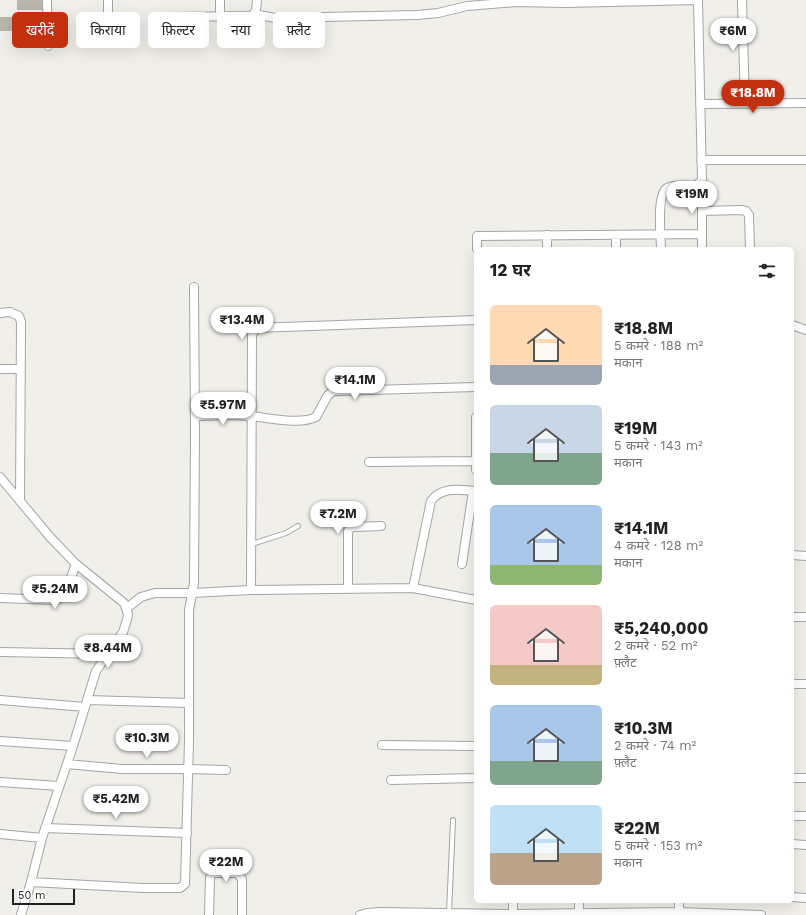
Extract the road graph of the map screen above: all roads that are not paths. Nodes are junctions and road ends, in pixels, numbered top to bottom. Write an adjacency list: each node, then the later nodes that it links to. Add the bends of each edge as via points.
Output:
1 (47, 0): 12 (street)
2 (108, 0): 13 (street)
3 (220, 0): 14 (street)
4 (257, 0): 15 (street)
5 (660, 0): 6 (street); 10 (street)
6 (698, 0): 18 (street)
7 (742, 0): 19 (street)
8 (516, 1): 9 (street); 11 (street)
9 (565, 1): 10 (street)
10 (611, 1)
11 (467, 3): 16 (street, via 438,13 417,15)
12 (47, 12)
13 (108, 12)
14 (220, 12)
15 (255, 12)
16 (265, 16)
17 (806, 103): 19 (street)
18 (700, 104): 19 (street); 20 (street)
19 (745, 104)
20 (701, 160): 21 (street); 22 (street)
21 (806, 160)
22 (702, 180): 23 (street); 24 (street, via 695,186 673,186 665,190 660,210)
23 (702, 211): 25 (street); 33 (street, via 746,211 749,215)
24 (661, 234): 25 (street); 27 (street); 31 (street)
25 (702, 234): 32 (street)
26 (547, 235): 27 (street); 28 (street, via 477,236); 29 (street)
27 (616, 235): 30 (street)
28 (477, 247)
29 (547, 247)
30 (616, 247)
31 (662, 247)
32 (702, 247)
33 (750, 247)
34 (194, 287): 42 (street)
35 (0, 313): 40 (street, via 10,312 19,316)
36 (474, 320): 43 (street, via 256,328 252,335)
37 (794, 326): 38 (street)
38 (806, 330)
39 (0, 369): 40 (street)
40 (20, 369): 48 (street)
41 (474, 387): 43 (street, via 334,391 328,395 316,417 311,419 284,420)
42 (195, 416): 43 (street); 59 (street)
43 (251, 416): 51 (street)
44 (474, 461): 45 (street)
45 (369, 462)
46 (0, 477): 48 (street)
47 (474, 491): 55 (street); 56 (street, via 440,492 431,501)
48 (20, 500): 54 (street)
49 (298, 526): 51 (lane)
50 (381, 526): 57 (street, via 352,527 348,531)
51 (251, 545): 58 (street)
52 (794, 555): 53 (street)
53 (806, 556)
54 (76, 564): 60 (street, via 61,598); 62 (street)
55 (462, 564)
56 (413, 588): 57 (street); 61 (street)
57 (348, 589): 58 (street)
58 (251, 590): 59 (street)
59 (192, 594): 62 (street, via 155,592 146,594); 70 (street, via 189,619)
60 (0, 598)
61 (474, 600)
62 (127, 608): 66 (street, via 128,620 123,632)
63 (794, 617): 64 (street)
64 (806, 617)
65 (0, 652): 66 (street)
66 (107, 654): 71 (street, via 96,671)
67 (794, 684): 68 (street)
68 (806, 684)
69 (0, 700): 71 (street)
70 (189, 703): 71 (street); 77 (street)
71 (86, 704): 74 (street)
72 (0, 741): 74 (street)
73 (382, 745): 75 (street)
74 (73, 746): 76 (street)
75 (474, 746)
76 (67, 764): 77 (street, via 122,769); 84 (street)
77 (188, 769): 78 (street); 89 (street)
78 (226, 770)
79 (474, 778): 82 (street)
80 (794, 778): 81 (street)
81 (806, 778)
82 (391, 780)
83 (0, 782): 84 (street)
84 (59, 786): 88 (street)
85 (794, 816): 86 (street)
86 (806, 816)
87 (453, 820): 101 (lane)
88 (45, 828): 89 (street); 91 (street)
89 (187, 833): 94 (street, via 184,884 180,888)
90 (0, 834): 91 (street)
91 (42, 838): 94 (street)
92 (794, 844): 93 (street)
93 (806, 844)
94 (31, 882): 105 (street)
95 (794, 897): 96 (street)
96 (806, 898)
97 (513, 903): 103 (street)
98 (579, 903): 102 (street)
99 (679, 903): 100 (street)
100 (679, 912): 102 (street); 109 (street)
101 (449, 913): 103 (street); 108 (street, via 380,912)
102 (579, 913): 104 (street)
103 (513, 914): 104 (street)
104 (556, 914)
105 (21, 915)
106 (209, 915): 107 (street, via 212,873 237,873 241,876)
107 (242, 915)
108 (360, 915)
109 (746, 915): 110 (street)
110 (761, 915)

